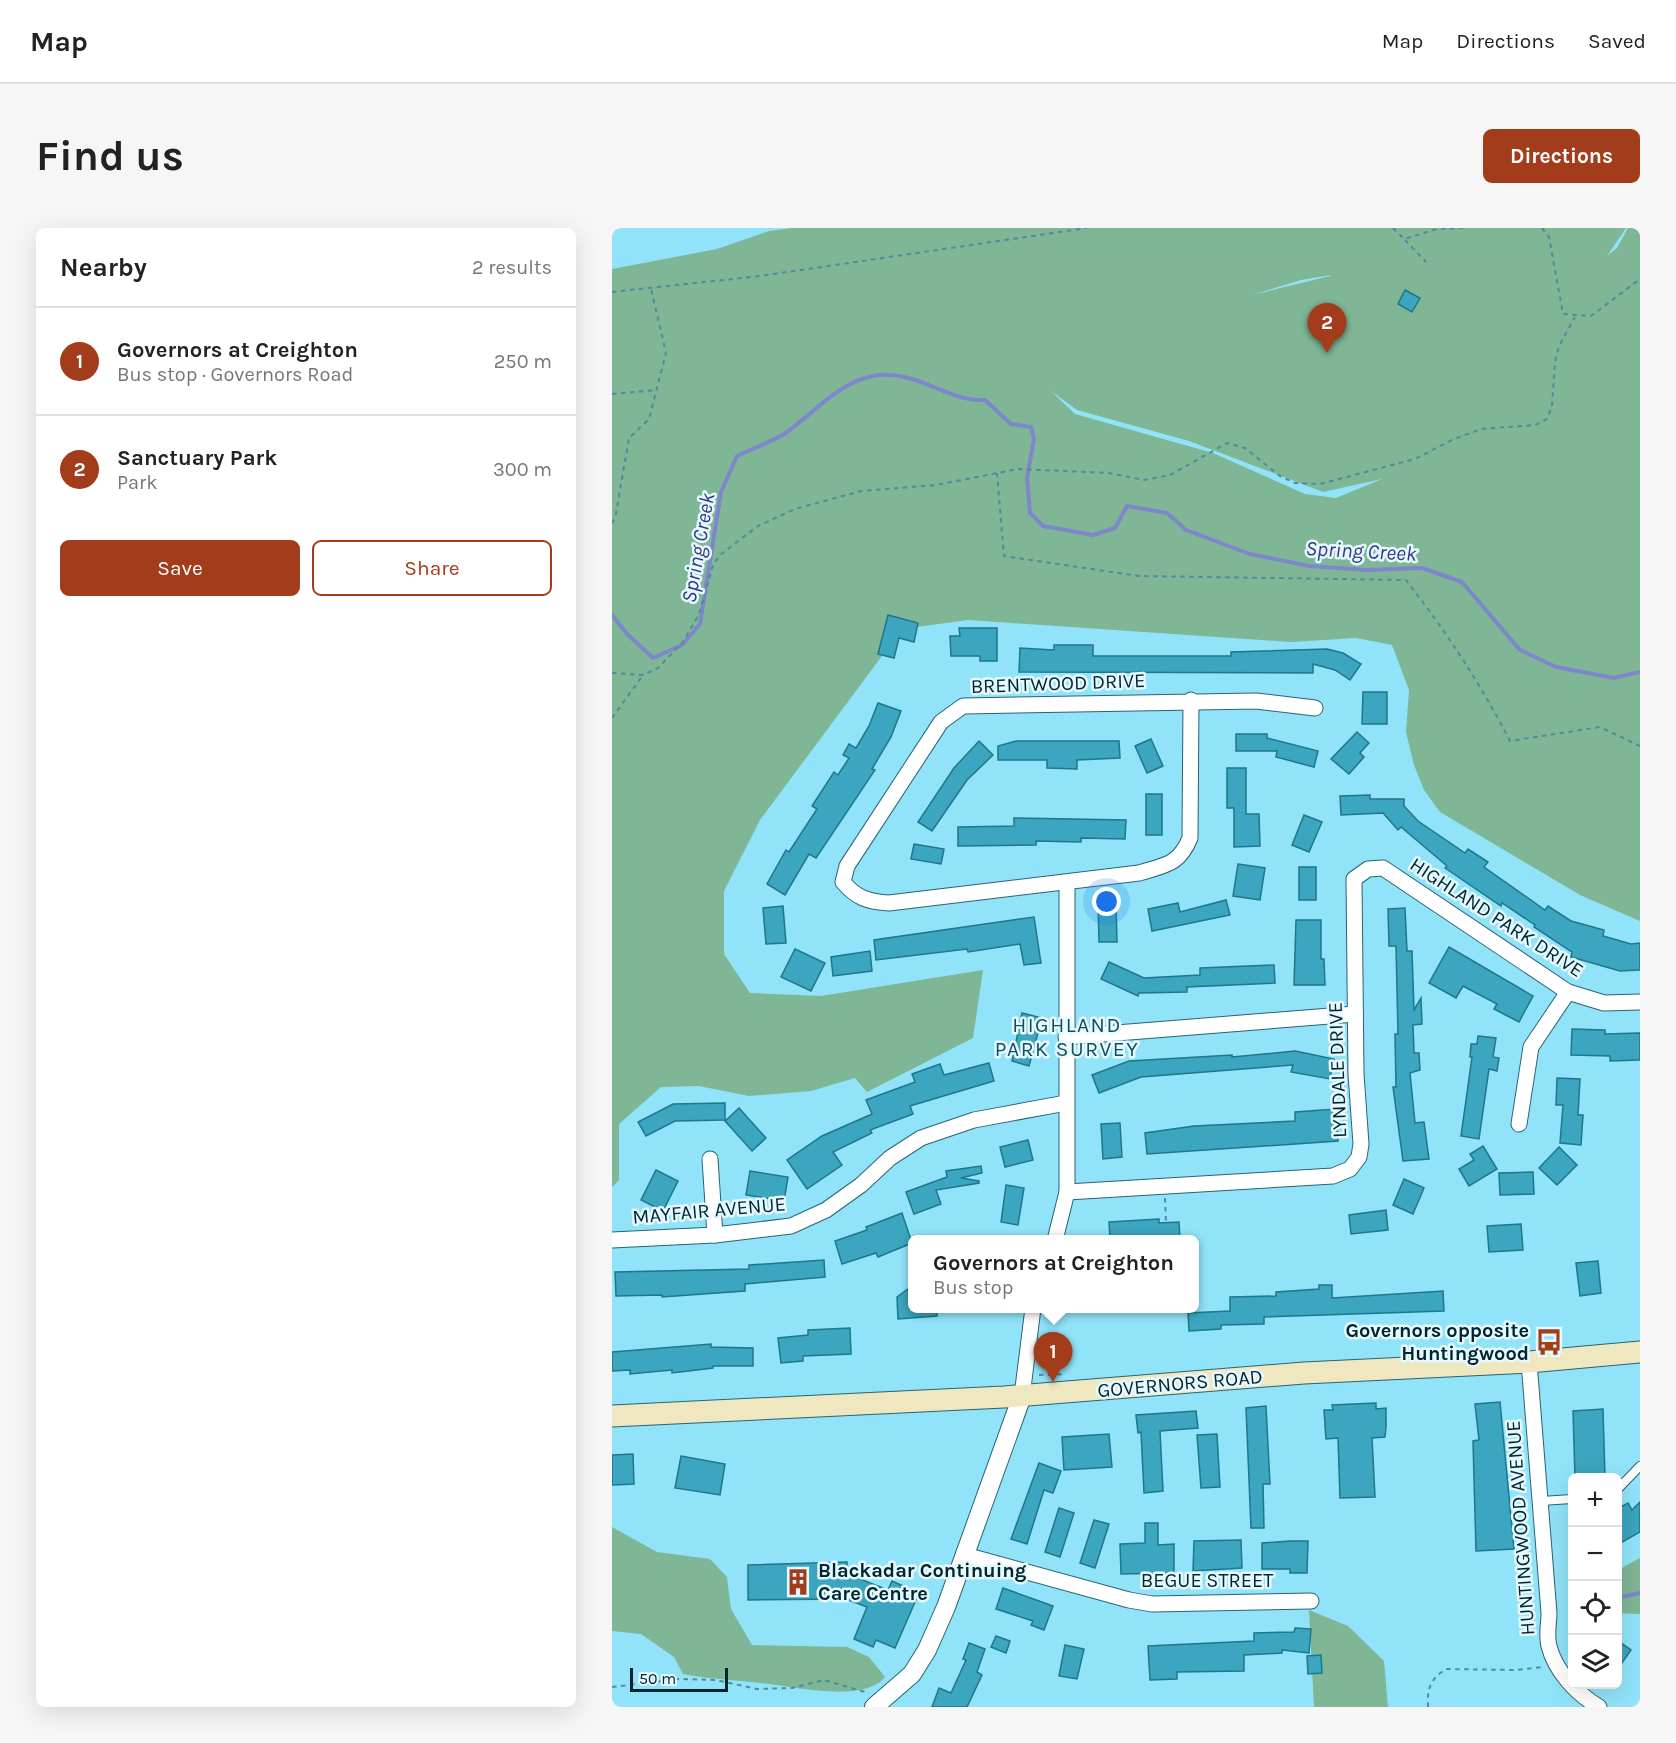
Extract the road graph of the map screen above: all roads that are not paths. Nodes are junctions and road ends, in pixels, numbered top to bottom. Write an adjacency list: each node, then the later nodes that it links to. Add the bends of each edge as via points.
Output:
1 (1191, 700): 2 (street, BRENTWOOD DRIVE, via 1256,701); 4 (street, via 1190,838 1185,852 1174,862 1139,873); 4 (street, BRENTWOOD DRIVE, via 963,706 941,722 847,866 843,882 852,893 870,902 889,903)
2 (1315, 708)
3 (1368, 869): 5 (street, HIGHLAND PARK DRIVE, via 1383,868); 7 (street, LYNDALE DRIVE, via 1354,879)
4 (1067, 883): 8 (street)
5 (1568, 992): 6 (street, HIGHLAND PARK DRIVE, via 1604,1003); 10 (street, via 1531,1047)
6 (1640, 1002)
7 (1355, 1014): 8 (street); 12 (street, LYNDALE DRIVE, via 1361,1143 1359,1157 1350,1169 1333,1176)
8 (1066, 1037): 9 (street)
9 (1066, 1103): 12 (street); 13 (street, MAYFAIR AVENUE, via 974,1120 921,1138 826,1210 791,1226)
10 (1519, 1124)
11 (710, 1159): 13 (street)
12 (1067, 1192): 14 (street)
13 (715, 1235): 15 (street, MAYFAIR AVENUE)
14 (1056, 1235)
15 (612, 1240)
16 (1032, 1313): 19 (street)
17 (1640, 1352): 18 (main road, GOVERNORS ROAD)
18 (1529, 1362): 19 (main road, GOVERNORS ROAD, via 1304,1373); 24 (street, HUNTINGWOOD AVENUE)
19 (1022, 1396): 20 (main road, GOVERNORS ROAD); 25 (street)
20 (612, 1416)
21 (1640, 1466): 22 (lane)
22 (1622, 1485)
23 (1568, 1500): 24 (lane)
24 (1541, 1501): 28 (street, HUNTINGWOOD AVENUE, via 1550,1613 1548,1645 1558,1666 1581,1696)
25 (965, 1555): 26 (street, BEGUE STREET, via 1152,1604); 27 (street, via 927,1650 912,1674)
26 (1311, 1601)
27 (880, 1703)
28 (1599, 1707)

